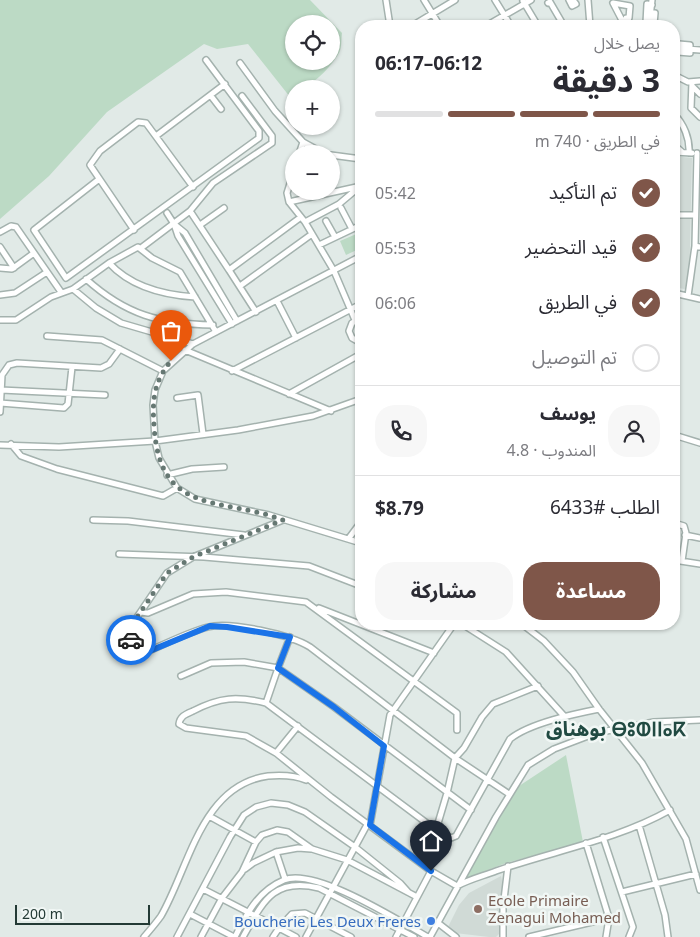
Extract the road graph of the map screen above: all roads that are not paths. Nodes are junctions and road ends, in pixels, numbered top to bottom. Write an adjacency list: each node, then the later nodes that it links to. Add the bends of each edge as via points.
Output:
1 (394, 0): 9 (street)
2 (424, 0): 14 (street)
3 (455, 0): 14 (street)
4 (495, 0): 13 (street)
5 (531, 0): 12 (street)
6 (569, 0): 7 (street, via 572,6 576,4)
7 (574, 0)
8 (588, 0): 23 (street)
9 (386, 2): 15 (street)
10 (547, 2): 22 (street)
11 (652, 2): 26 (street, via 647,4); 27 (street)
12 (522, 5): 13 (street); 21 (street)
13 (509, 13): 18 (street); 19 (street); 20 (street)
14 (432, 14): 16 (street); 17 (street)
15 (389, 20)
16 (422, 20)
17 (436, 20)
18 (491, 20)
19 (510, 20)
20 (512, 20)
21 (532, 20)
22 (560, 20)
23 (590, 20)
24 (622, 20): 25 (street, via 613,3 630,6 629,18)
25 (626, 20)
26 (646, 20)
27 (654, 20)
28 (680, 48): 29 (street)
29 (700, 50)
30 (206, 60): 34 (street)
31 (240, 64): 45 (street)
32 (680, 77): 35 (street)
33 (700, 81): 35 (street)
34 (225, 84): 37 (street); 54 (street, via 260,136)
35 (692, 84): 36 (street); 40 (street)
36 (700, 94)
37 (211, 96): 39 (street); 44 (street)
38 (242, 96): 61 (street, via 272,136 272,143 213,183)
39 (221, 109)
40 (692, 110): 41 (street); 43 (street)
41 (700, 117)
42 (680, 122): 49 (street, via 688,140)
43 (700, 122)
44 (156, 136): 53 (street, via 141,121 111,142 90,163); 54 (street)
45 (303, 142): 46 (street); 47 (street)
46 (302, 145)
47 (309, 145)
48 (682, 152): 49 (street)
49 (689, 153): 50 (street)
50 (699, 153): 63 (street)
51 (340, 156): 52 (street)
52 (355, 158)
53 (98, 180): 72 (street); 72 (street, via 34,230 64,276 70,277)
54 (193, 187): 60 (street)
55 (355, 187): 57 (street)
56 (355, 190): 66 (street, via 338,204)
57 (289, 202): 64 (street)
58 (224, 208): 68 (street)
59 (341, 208): 71 (street)
60 (165, 210): 67 (street); 72 (street)
61 (190, 211): 67 (street); 68 (street)
62 (680, 215): 63 (street)
63 (696, 215): 69 (street)
64 (301, 217): 66 (street); 85 (street)
65 (326, 221): 75 (street)
66 (305, 222): 74 (street)
67 (174, 224): 79 (street); 103 (street, via 185,233)
68 (200, 224): 85 (street)
69 (698, 227): 77 (street)
70 (355, 228): 71 (street)
71 (352, 229): 75 (street)
72 (134, 230)
73 (0, 232): 80 (street, via 15,226)
74 (312, 234): 76 (street); 89 (street)
75 (335, 238): 76 (street)
76 (319, 245): 86 (street)
77 (697, 246): 94 (street)
78 (0, 247): 84 (street)
79 (141, 248): 82 (street, via 134,247); 95 (street, via 158,262 178,270)
80 (34, 253): 84 (street); 87 (street)
81 (355, 259): 86 (street)
82 (109, 263): 88 (street); 95 (street, via 124,277 143,286)
83 (0, 268): 84 (street)
84 (14, 268)
85 (229, 270): 89 (street)
86 (334, 271): 97 (street); 99 (street)
87 (47, 272): 91 (street); 93 (street, via 12,294)
88 (86, 279): 90 (street); 104 (street, via 131,311 168,321)
89 (240, 286): 100 (street)
90 (73, 288): 91 (street); 109 (street, via 114,319)
91 (61, 292): 101 (street, via 16,320)
92 (680, 294): 94 (street)
93 (0, 295)
94 (688, 296): 96 (street)
95 (195, 297): 104 (street)
96 (700, 299)
97 (277, 301): 100 (street); 107 (street)
98 (355, 307): 99 (street)
99 (350, 310): 102 (street); 107 (street)
100 (256, 312): 103 (street)
101 (0, 320)
102 (355, 320): 108 (street, via 350,327 350,335)
103 (234, 323): 105 (street)
104 (213, 325): 105 (street)
105 (216, 332): 109 (street)
106 (47, 336): 110 (street, via 99,340)
107 (296, 338): 115 (street)
108 (355, 341)
109 (193, 344): 111 (street)
110 (120, 349): 113 (street, via 105,366); 114 (street)
111 (184, 350): 114 (street); 115 (street)
112 (355, 357): 118 (street)
113 (72, 367): 116 (street, via 11,364 3,372); 117 (street)
114 (163, 370): 127 (street, via 153,397)
115 (232, 371): 118 (street)
116 (1, 390): 117 (street); 122 (street)
117 (70, 394): 119 (street); 122 (street, via 68,404 62,408)
118 (288, 394): 123 (street)
119 (105, 395)
120 (177, 398): 125 (street, via 198,394)
121 (355, 402): 123 (street)
122 (0, 404): 124 (street)
123 (331, 411): 125 (street)
124 (0, 412)
125 (203, 434): 127 (street)
126 (680, 437): 128 (street)
127 (155, 441): 129 (street, via 59,447); 132 (street)
128 (700, 443)
129 (11, 444): 130 (street); 133 (street, via 20,456 57,470 163,496)
130 (0, 445)
131 (224, 467): 132 (street, via 192,469)
132 (168, 475): 133 (street)
133 (177, 488): 135 (street, via 195,499)
134 (93, 520): 138 (street, via 128,521)
135 (283, 520): 138 (street); 140 (street)
136 (680, 525): 139 (street, via 684,526)
137 (355, 530): 140 (street)
138 (247, 536): 144 (street)
139 (686, 536): 141 (street); 145 (street)
140 (349, 538): 142 (street)
141 (700, 538)
142 (355, 540)
143 (119, 554): 144 (street)
144 (193, 557): 147 (street, via 309,566); 149 (street, via 167,573)
145 (682, 561): 146 (street)
146 (700, 564)
147 (355, 584)
148 (312, 605): 149 (street, via 226,592 193,594 148,613); 150 (street); 159 (street)
149 (141, 612): 155 (street, via 129,629 136,653 140,655 210,626)
150 (355, 622)
151 (376, 630): 156 (street)
152 (450, 630): 156 (street)
153 (471, 630): 160 (street, via 506,652)
154 (530, 630): 162 (street, via 573,672)
155 (290, 637): 157 (street); 163 (street, via 310,647)
156 (434, 653): 159 (street)
157 (278, 668): 158 (street, via 244,662 210,663); 161 (street); 169 (street)
158 (181, 676)
159 (412, 681): 163 (street); 168 (street, via 457,713)
160 (538, 686): 164 (street); 171 (street, via 493,704)
161 (266, 704): 166 (street); 170 (street, via 244,698 210,702 184,716 179,724 186,728 246,736)
162 (599, 709): 164 (street); 167 (street)
163 (393, 710): 169 (street); 171 (street)
164 (565, 717): 172 (street, via 510,739)
165 (700, 720): 167 (street)
166 (298, 726): 170 (street); 174 (street)
167 (615, 728): 176 (street, via 538,757 528,765); 178 (street, via 642,763)
168 (457, 730)
169 (384, 746): 174 (street); 175 (street)
170 (276, 753): 173 (street)
171 (455, 758): 172 (street); 175 (street)
172 (488, 779): 176 (street); 177 (street)
173 (313, 783): 179 (street, via 277,775 248,781 229,793); 180 (street)
174 (377, 786): 180 (street); 183 (street)
175 (447, 793): 177 (street); 183 (street)
176 (509, 794): 199 (street)
177 (471, 810): 183 (street, via 454,838)
178 (670, 810): 181 (street); 195 (street, via 686,839)
179 (209, 816): 182 (street); 217 (street, via 161,916)
180 (369, 824): 187 (street); 191 (street)
181 (639, 825): 184 (street); 197 (street)
182 (233, 830): 185 (street); 187 (street, via 244,815 256,807 288,805 305,812); 200 (street)
183 (436, 830): 191 (street)
184 (604, 837): 186 (street); 203 (street)
185 (256, 842): 188 (street, via 262,835 277,830 288,832); 194 (street)
186 (586, 843): 192 (street); 211 (street)
187 (355, 847): 190 (street); 202 (street)
188 (312, 849): 189 (street); 190 (street)
189 (276, 852): 194 (street); 196 (street)
190 (347, 860): 198 (street); 202 (street)
191 (419, 862): 193 (street)
192 (508, 866): 199 (street); 230 (street)
193 (431, 871): 199 (street); 205 (street)
194 (242, 872): 206 (street)
195 (696, 874): 197 (street); 201 (street)
196 (285, 879): 198 (street, via 299,877); 207 (street, via 267,890)
197 (656, 884): 203 (street); 234 (street)
198 (333, 886): 204 (street); 214 (street)
199 (457, 886): 213 (street)
200 (203, 889): 206 (street); 208 (street)
201 (700, 890)
202 (408, 892): 205 (street)
203 (622, 892): 233 (street, via 633,927)
204 (329, 893): 209 (street, via 292,884 268,896); 210 (street); 216 (street)
205 (417, 897): 214 (street)
206 (222, 898): 207 (street); 212 (street)
207 (248, 911): 209 (street); 220 (street)
208 (190, 914): 212 (street); 218 (street)
209 (255, 915): 215 (street); 221 (street)
210 (316, 918): 215 (street, via 306,913 292,914); 224 (street); 225 (street)
211 (609, 918): 231 (street); 232 (street)
212 (209, 923): 219 (street); 220 (street)
213 (438, 923): 228 (street); 229 (street)
214 (403, 924): 216 (street); 228 (street)
215 (279, 928): 222 (street); 223 (street)
216 (400, 930): 226 (street); 227 (street)
217 (144, 937)
218 (177, 937)
219 (201, 937)
220 (235, 937)
221 (243, 937)
222 (273, 937)
223 (296, 937)
224 (306, 937)
225 (351, 937)
226 (396, 937)
227 (414, 937)
228 (429, 937)
229 (456, 937)
230 (503, 937)
231 (529, 937)
232 (606, 937)
233 (629, 937)
234 (668, 937)

